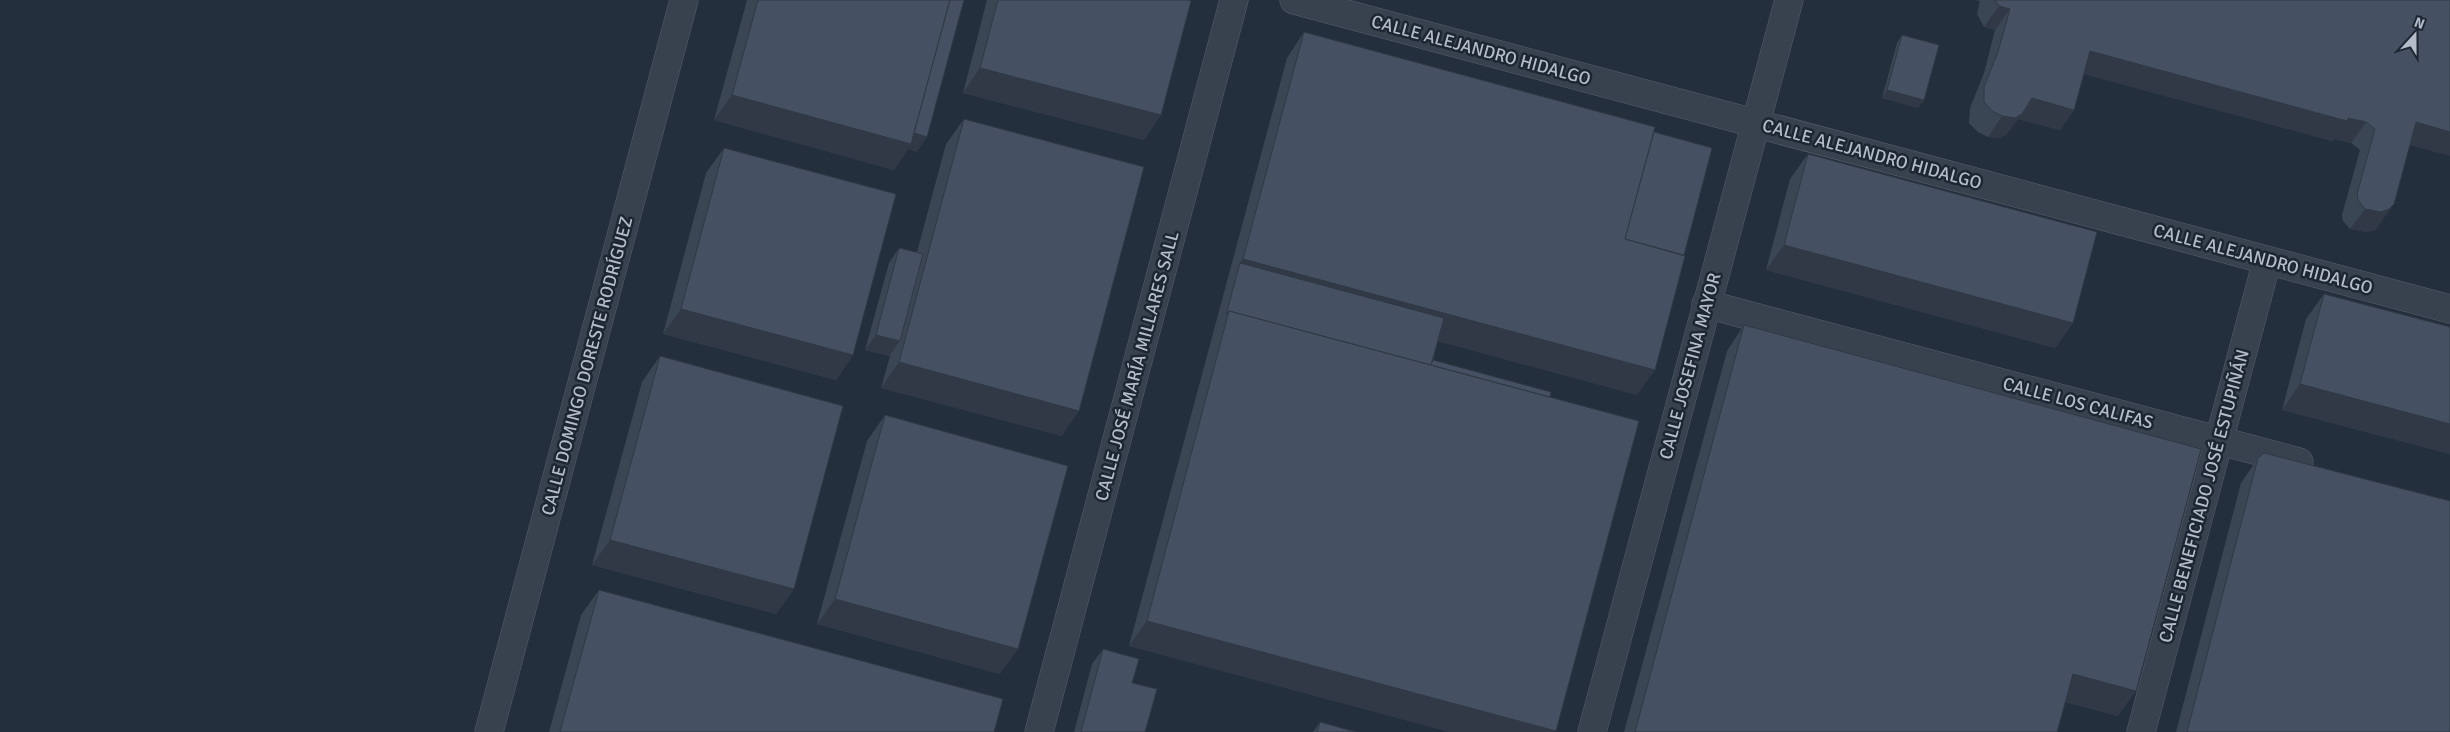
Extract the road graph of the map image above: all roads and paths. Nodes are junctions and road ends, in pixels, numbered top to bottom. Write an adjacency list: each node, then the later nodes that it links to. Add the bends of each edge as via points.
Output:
1 (684, 0): 11 (street, CALLE DOMINGO DORESTE RODRÍGUEZ)
2 (1234, 0): 12 (street, CALLE JOSÉ MARÍA MILLARES SALL)
3 (1294, 0): 5 (street, CALLE ALEJANDRO HIDALGO)
4 (1789, 0): 5 (street, CALLE JOSEFINA MAYOR)
5 (1755, 123): 6 (street, CALLE ALEJANDRO HIDALGO); 7 (street, CALLE JOSEFINA MAYOR)
6 (2267, 261): 8 (street, CALLE ALEJANDRO HIDALGO); 9 (street, CALLE BENEFICIADO JOSÉ ESTUPIÑÁN)
7 (1706, 304): 9 (street, CALLE LOS CALIFAS); 13 (street, CALLE JOSEFINA MAYOR)
8 (2450, 309)
9 (2218, 441): 10 (street, CALLE LOS CALIFAS); 14 (street, CALLE BENEFICIADO JOSÉ ESTUPIÑÁN)
10 (2325, 469)
11 (489, 732)
12 (1039, 732)
13 (1592, 732)
14 (2141, 732)

